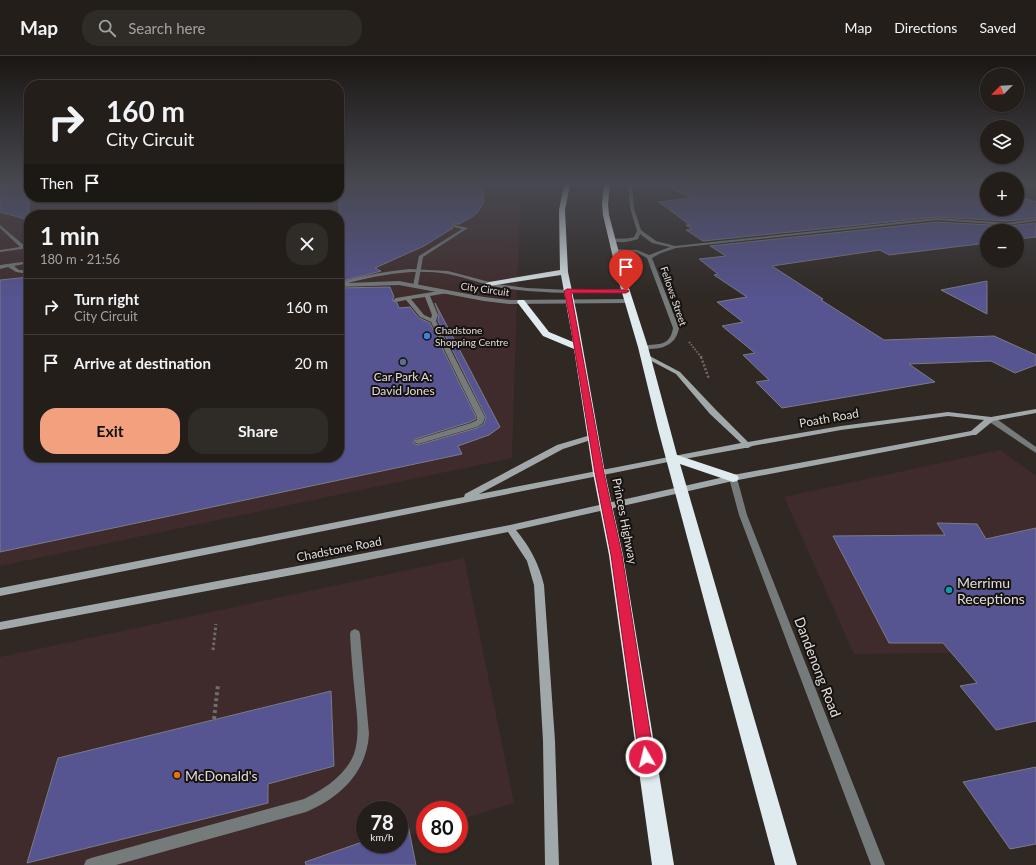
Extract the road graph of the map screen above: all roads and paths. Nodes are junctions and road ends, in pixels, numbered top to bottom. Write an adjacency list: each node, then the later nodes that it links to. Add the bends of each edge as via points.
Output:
1 (562, 223): 21 (highway, Princes Highway)
2 (608, 223): 10 (highway)
3 (636, 223): 9 (street)
4 (902, 223): 12 (street, Fellows Street)
5 (990, 223): 6 (street, Fellows Street)
6 (1017, 223)
7 (0, 226): 11 (street)
8 (456, 226): 19 (street, via 466,228 421,256)
9 (639, 232): 10 (street, via 636,238 631,240); 12 (street, Fellows Street, via 654,242)
10 (613, 240): 13 (highway)
11 (23, 247): 14 (street)
12 (676, 247): 15 (street, Fellows Street)
13 (615, 250): 15 (street, via 632,250); 27 (highway)
14 (0, 251)
15 (650, 257): 36 (street, Fellows Street)
16 (24, 263): 17 (street)
17 (10, 266): 18 (street); 20 (street)
18 (1, 267)
19 (417, 270): 22 (street, City Circuit, via 370,276); 24 (street, City Circuit, via 446,273); 25 (street)
20 (24, 272)
21 (564, 272): 24 (highway); 26 (highway, Princes Highway)
22 (344, 283)
23 (344, 284): 25 (street, City Circuit)
24 (488, 284): 26 (street, City Circuit)
25 (415, 285): 28 (street, City Circuit)
26 (567, 291): 27 (street, City Circuit); 34 (highway, Princes Highway)
27 (626, 291): 32 (highway)
28 (445, 292): 29 (street); 33 (street, City Circuit)
29 (427, 296): 30 (street); 35 (street, via 435,316)
30 (408, 298): 31 (street); 35 (street, via 422,316)
31 (396, 300)
32 (629, 301): 34 (street, City Circuit); 38 (highway)
33 (521, 302): 34 (street, City Circuit); 37 (highway, via 546,334)
34 (570, 302): 37 (highway, Princes Highway)
35 (433, 321): 43 (street, via 481,417 474,425)
36 (676, 333): 38 (street, Fellows Street, via 666,344); 40 (path, via 699,352 708,372)
37 (578, 346): 42 (highway, Princes Highway)
38 (644, 351): 40 (street, via 678,373); 46 (highway)
39 (1036, 411): 41 (street, Poath Road)
40 (713, 412): 44 (street)
41 (991, 419): 44 (street, Poath Road, via 948,414 841,428); 45 (street); 48 (street, Poath Road, via 973,433)
42 (594, 436): 47 (highway, Princes Highway); 50 (street, via 560,447)
43 (418, 442)
44 (748, 446): 46 (street, Poath Road)
45 (1036, 451)
46 (673, 458): 47 (street, Chadstone Road); 48 (highway); 49 (highway)
47 (599, 473): 50 (street, Chadstone Road); 51 (highway, Princes Highway)
48 (733, 478): 49 (street, Poath Road); 64 (street, Dandenong Road, via 743,514)
49 (682, 490): 51 (street, Chadstone Road); 63 (highway)
50 (460, 500): 53 (street, Chadstone Road)
51 (607, 506): 52 (street, Chadstone Road); 62 (highway, Princes Highway)
52 (510, 528): 55 (street, Chadstone Road); 61 (street, via 531,555 539,585 549,741)
53 (0, 592)
54 (216, 624): 57 (path)
55 (0, 626)
56 (355, 634): 60 (street, via 364,727 362,746 350,773 338,786 322,798 306,805)
57 (213, 650)
58 (218, 685): 59 (path)
59 (214, 720)
60 (91, 865)
61 (552, 865)
62 (663, 865)
63 (786, 865)
64 (878, 865)

